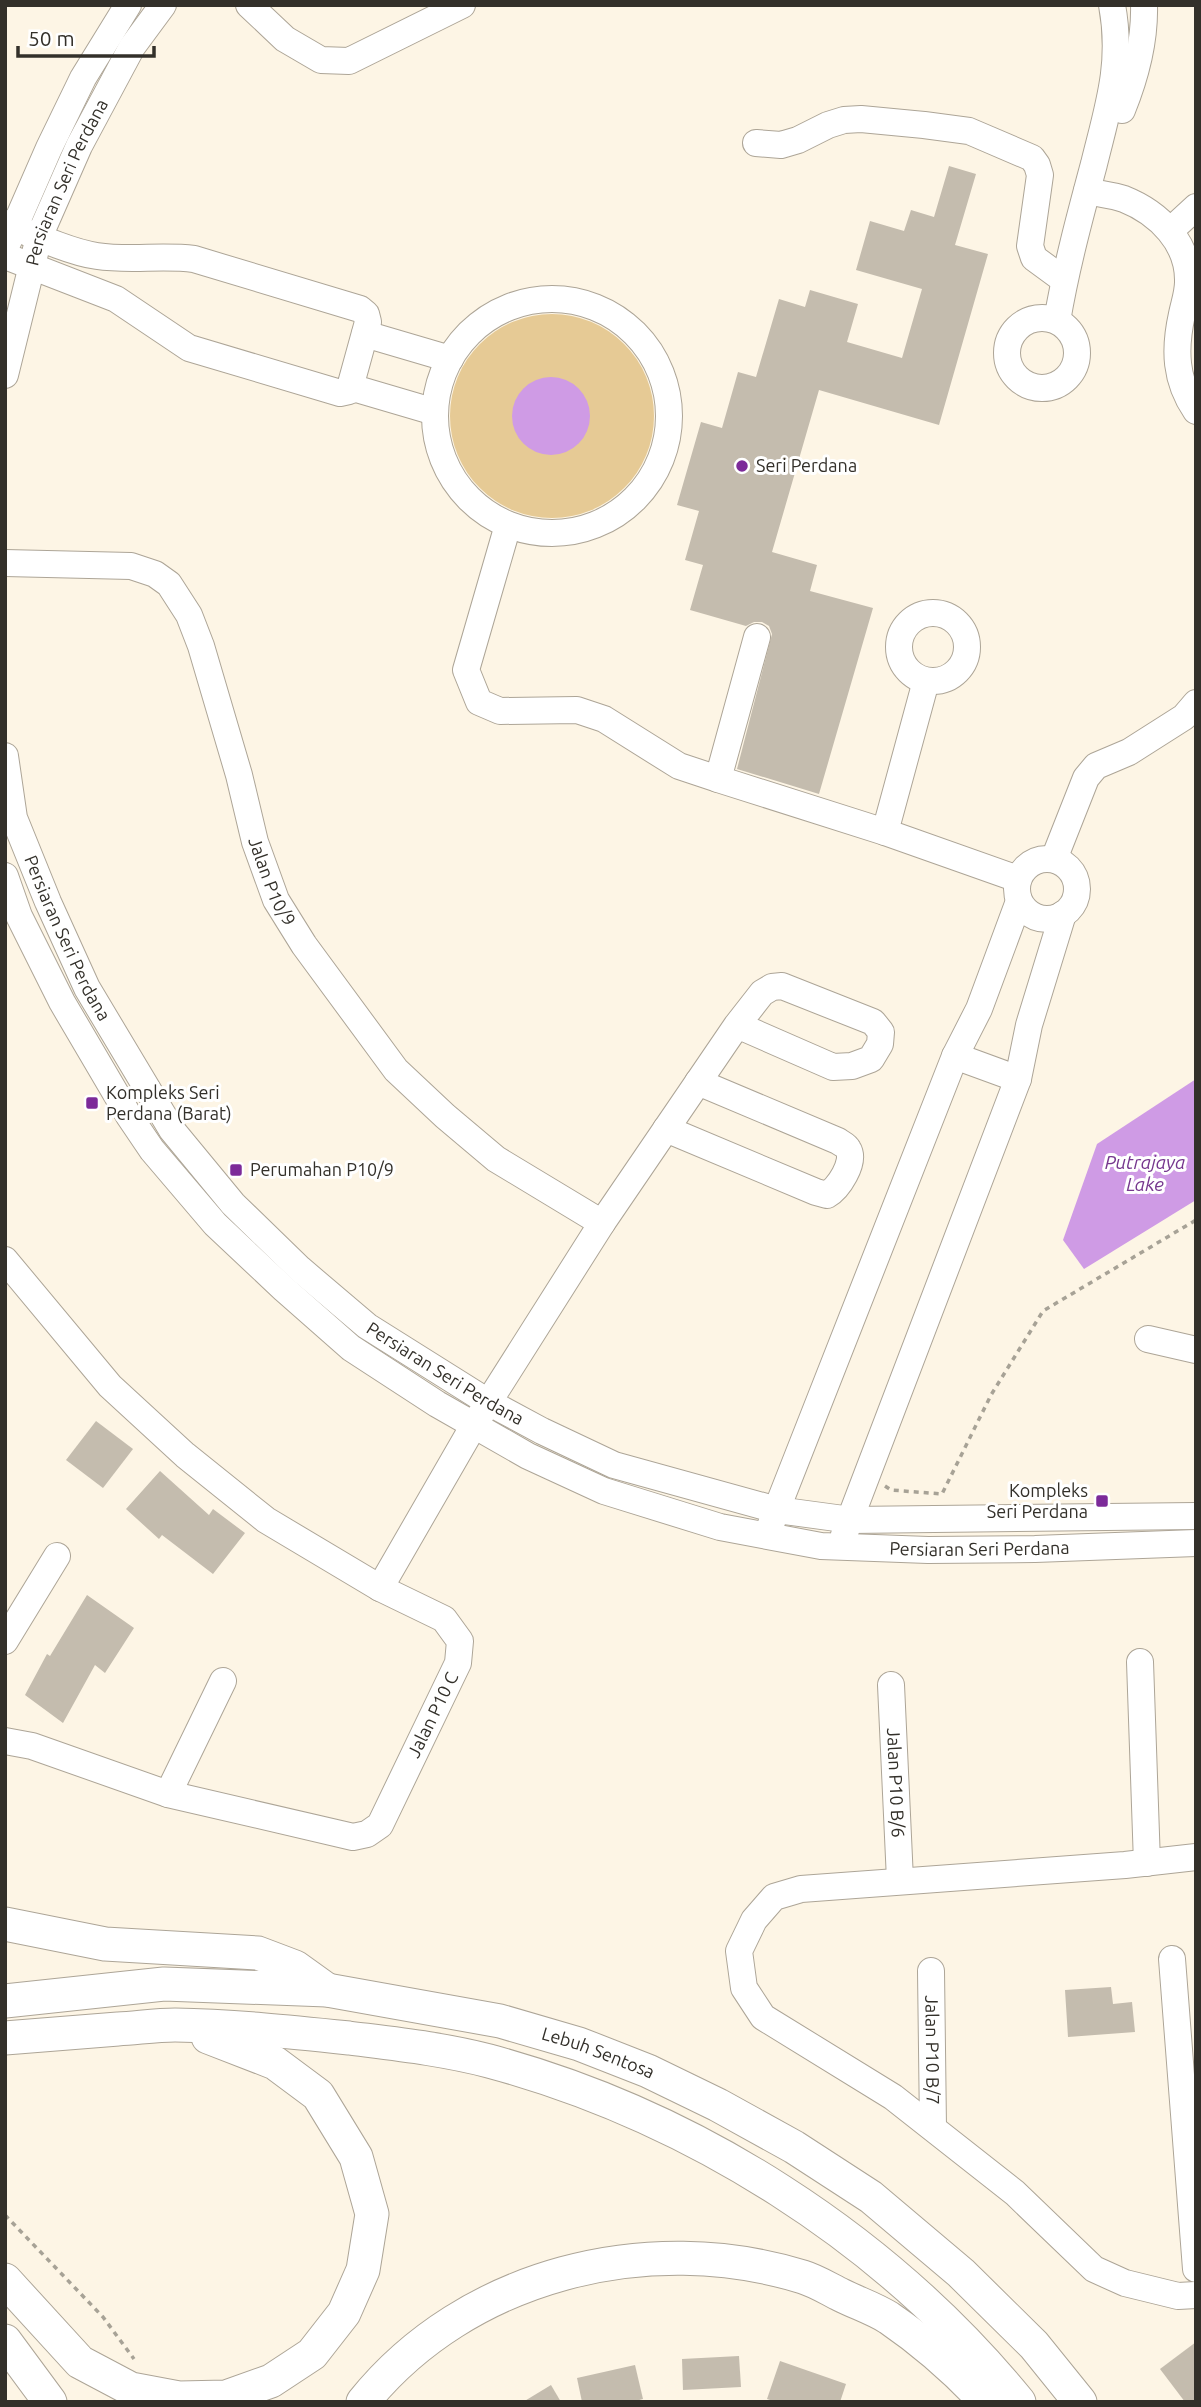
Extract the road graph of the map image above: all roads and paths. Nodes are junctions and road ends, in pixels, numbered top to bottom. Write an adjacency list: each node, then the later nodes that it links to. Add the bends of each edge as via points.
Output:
1 (128, 5): 12 (street, Persiaran Seri Perdana, via 83,78)
2 (163, 5): 13 (street, Persiaran Seri Perdana, via 132,47 79,146)
3 (249, 5): 4 (street, via 285,39 321,60 349,61)
4 (462, 5)
5 (1112, 5): 8 (street, via 1115,83)
6 (1144, 5): 8 (street, via 1131,88)
7 (756, 142): 16 (street, via 781,145 828,125 862,119 969,131 1031,158 1040,175 1030,246 1034,258)
8 (1100, 144): 9 (street)
9 (1087, 191): 11 (street, via 1123,199); 16 (street)
10 (1196, 207): 11 (street)
11 (1171, 230): 22 (street, via 1185,258 1188,282 1177,364 1184,394)
12 (8, 233): 13 (street)
13 (39, 237): 15 (street, Persiaran Seri Perdana); 18 (street, via 95,256 194,259 360,309 368,323)
14 (5, 256): 15 (street)
15 (30, 266): 20 (street, Persiaran Seri Perdana); 21 (street, via 116,299 189,348 340,393)
16 (1064, 280): 17 (street)
17 (1057, 321)
18 (365, 334): 19 (street); 21 (street)
19 (450, 359): 23 (street); 24 (street, via 467,336 502,310 549,299 578,302 602,310 626,326 644,344 666,390 667,432 655,469 639,493 614,515 595,525 557,533)
20 (5, 375)
21 (350, 387): 23 (street)
22 (1196, 411)
23 (435, 412): 24 (street, via 444,464 462,492 483,512)
24 (508, 525): 30 (street, via 466,670 479,702 500,710 577,710 604,719 679,766)
25 (5, 563): 43 (street, Jalan P10/9, via 131,566 169,584 189,615 201,646 255,842 276,900 304,945 396,1070 445,1116 496,1159)
26 (757, 637): 30 (street)
27 (926, 681): 32 (street)
28 (1196, 703): 33 (street, via 1184,717 1129,752 1096,766 1086,778)
29 (5, 756): 31 (street, Persiaran Seri Perdana)
30 (718, 779): 32 (street)
31 (10, 819): 47 (street, Persiaran Seri Perdana, via 87,988 172,1129 233,1204 367,1325)
32 (885, 832): 35 (street)
33 (1054, 859): 35 (street, via 1025,867); 36 (street, via 1071,870 1076,883 1073,903)
34 (5, 876): 48 (street, Persiaran Seri Perdana, via 19,916 62,1002 129,1116 215,1224 351,1348)
35 (1018, 890): 36 (street, via 1029,914 1054,918); 38 (street, via 978,1009)
36 (1063, 914): 39 (street, via 1029,1025)
37 (737, 1025): 37 (street, via 762,993 782,985 873,1022 881,1032 880,1044 871,1059 833,1068); 40 (street)
38 (955, 1056): 39 (street); 50 (street)
39 (1018, 1079): 49 (street)
40 (698, 1082): 41 (street); 41 (street, via 838,1141 848,1149 850,1160 836,1190 827,1195 816,1192)
41 (666, 1129): 43 (street)
42 (1196, 1220): 49 (path, via 1043,1311 991,1395 942,1494 891,1490)
43 (602, 1223): 47 (street)
44 (5, 1260): 57 (street, Jalan P10 C, via 110,1386 186,1455 266,1520)
45 (1148, 1339): 46 (street)
46 (1196, 1350)
47 (488, 1402): 48 (street); 50 (street, Persiaran Seri Perdana, via 614,1465)
48 (474, 1425): 53 (street, Persiaran Seri Perdana, via 604,1491 720,1527); 57 (street)
49 (867, 1477): 52 (street)
50 (777, 1510): 52 (street, Persiaran Seri Perdana); 53 (street)
51 (1196, 1516): 52 (street, Persiaran Seri Perdana)
52 (851, 1520): 55 (street)
53 (767, 1535): 55 (street, Persiaran Seri Perdana)
54 (1196, 1543): 55 (street, Persiaran Seri Perdana, via 928,1550)
55 (839, 1546)
56 (57, 1556): 58 (street)
57 (380, 1588): 63 (street, Jalan P10 C, via 444,1619 460,1641 458,1663 380,1825 353,1837)
58 (5, 1641)
59 (1140, 1662): 65 (street)
60 (223, 1681): 63 (street)
61 (891, 1685): 66 (street, Jalan P10 B/6)
62 (5, 1741): 63 (street, Jalan P10 C, via 32,1746)
63 (168, 1794)
64 (1196, 1857): 65 (street)
65 (1147, 1863): 66 (street)
66 (900, 1880): 74 (street, via 801,1889 774,1897 754,1920 739,1951 744,1988 763,2017 894,2097)
67 (5, 1924): 70 (main road, via 105,1944 258,1953 295,1967)
68 (1172, 1959): 76 (street)
69 (931, 1971): 74 (street, Jalan P10 B/7)
70 (327, 1990): 71 (main road, Lebuh Sentosa, via 164,1984); 85 (main road, Lebuh Sentosa, via 500,2021 648,2071 718,2105 872,2197 1016,2327)
71 (5, 2001)
72 (171, 2025): 73 (main road); 77 (main road, via 275,2063 318,2095 356,2157 372,2214 363,2270 344,2312 312,2354 271,2381 226,2397 179,2399 131,2389 79,2362); 84 (main road, via 286,2031 408,2045 488,2061 630,2112 762,2180 845,2236 930,2306)
73 (5, 2038)
74 (933, 2127): 78 (street, via 1015,2193 1094,2269 1125,2283)
75 (5, 2215): 80 (path, via 103,2317)
76 (1196, 2269)
77 (5, 2280)
78 (1196, 2295)
79 (5, 2342): 81 (main road)
80 (134, 2359)
81 (50, 2402)
82 (363, 2402): 83 (main road, via 412,2351 461,2316 507,2293 561,2273 675,2257 735,2262 804,2278 888,2317 960,2374)
83 (986, 2402)
84 (1019, 2402)
85 (1080, 2402)

